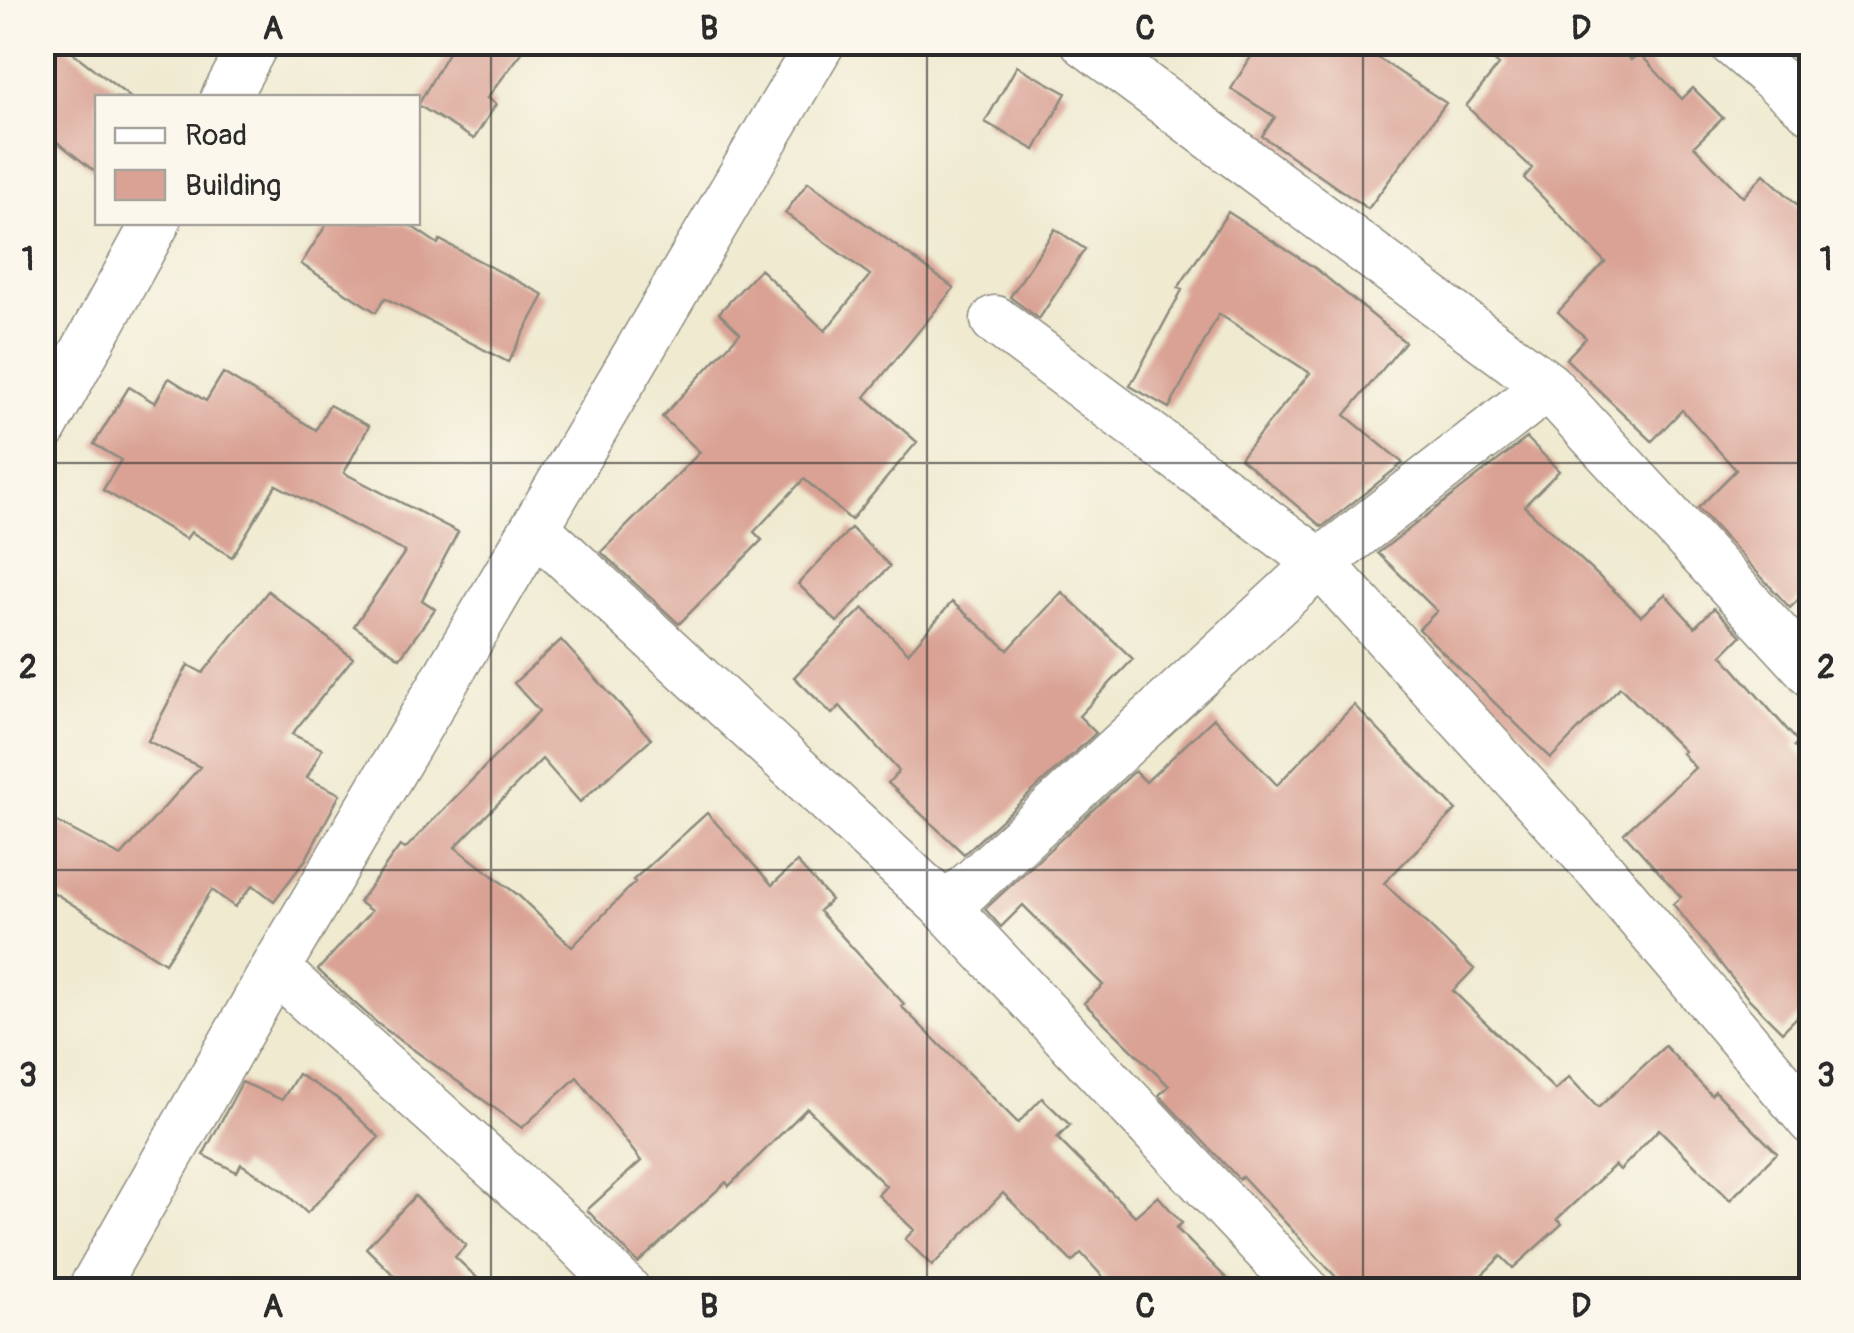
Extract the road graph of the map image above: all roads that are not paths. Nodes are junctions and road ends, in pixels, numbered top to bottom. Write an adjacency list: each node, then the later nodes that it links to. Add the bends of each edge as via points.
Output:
1 (255, 42): 5 (street)
2 (822, 42): 11 (street)
3 (1086, 42): 9 (street)
4 (1732, 42): 6 (street)
5 (227, 95)
6 (1812, 110)
7 (154, 225): 10 (street)
8 (994, 320): 12 (street)
9 (1548, 386): 12 (street); 13 (street)
10 (42, 429)
11 (535, 528): 14 (street); 15 (street)
12 (1320, 563): 14 (street); 16 (street, via 1600,870)
13 (1812, 673)
14 (946, 908): 19 (street)
15 (275, 970): 17 (street); 18 (street)
16 (1812, 1122)
17 (92, 1290)
18 (626, 1290)
19 (1305, 1290)

